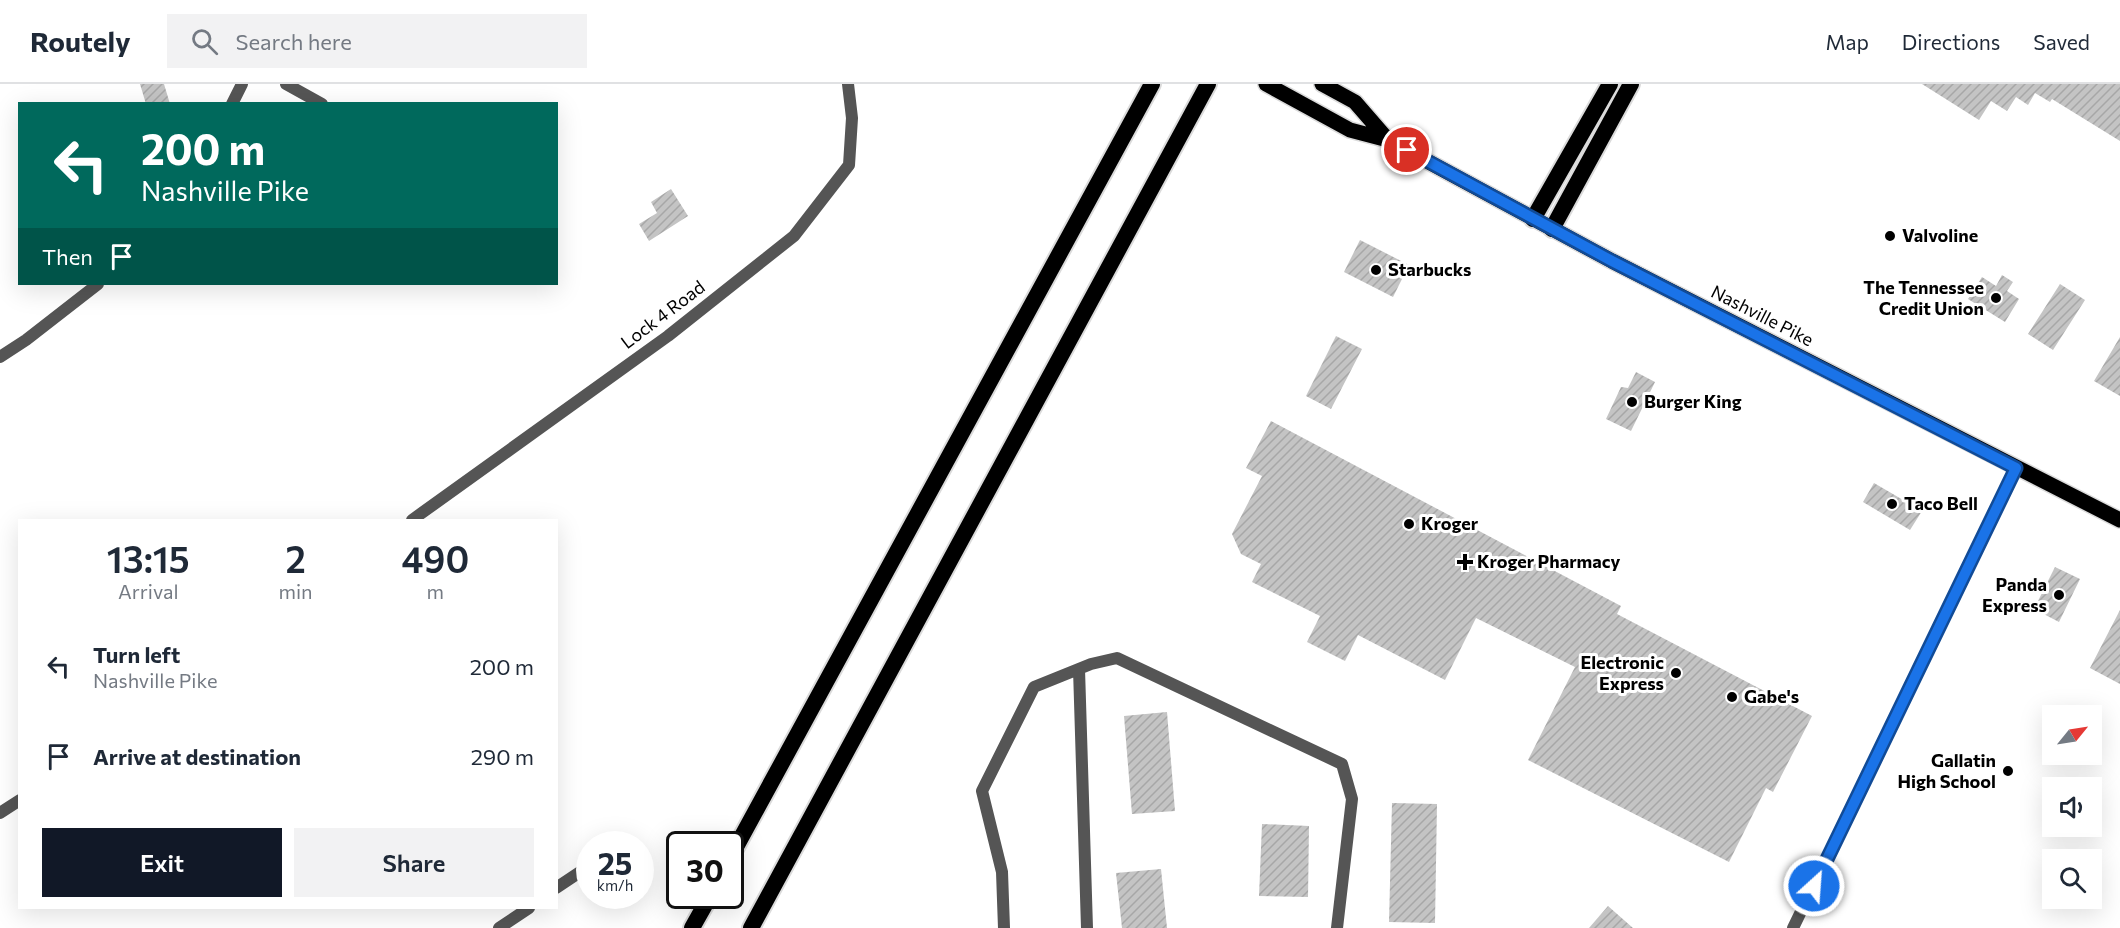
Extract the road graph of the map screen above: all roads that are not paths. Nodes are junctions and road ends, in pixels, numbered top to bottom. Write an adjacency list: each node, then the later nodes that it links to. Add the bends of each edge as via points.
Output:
1 (242, 84): 10 (street)
2 (286, 84): 11 (street)
3 (848, 84): 18 (street, Lock 4 Road, via 852,118 849,165 794,236 668,336)
4 (1152, 84): 23 (highway)
5 (1208, 84): 30 (highway)
6 (1266, 84): 12 (main road, Nashville Pike, via 1350,130)
7 (1322, 84): 12 (main road, Nashville Pike, via 1355,102)
8 (1610, 84): 13 (highway)
9 (1631, 84): 14 (highway)
10 (233, 102)
11 (318, 102)
12 (1388, 140): 13 (main road, Nashville Pike)
13 (1533, 219): 14 (main road, Nashville Pike)
14 (1552, 230): 17 (main road, Nashville Pike)
15 (97, 285): 16 (street)
16 (0, 357)
17 (2016, 468): 19 (main road, Nashville Pike); 34 (street)
18 (413, 519)
19 (2120, 520)
20 (1079, 669): 31 (street, via 1034,687 982,791 1002,872); 32 (street); 33 (street, via 1116,658 1342,764 1352,800)
21 (18, 801): 22 (street)
22 (0, 813)
23 (744, 832)
24 (576, 875): 25 (street)
25 (558, 887)
26 (528, 909): 28 (street)
27 (703, 909): 29 (highway)
28 (499, 928)
29 (692, 928)
30 (751, 928)
31 (1004, 928)
32 (1087, 928)
33 (1337, 928)
34 (1793, 928)

